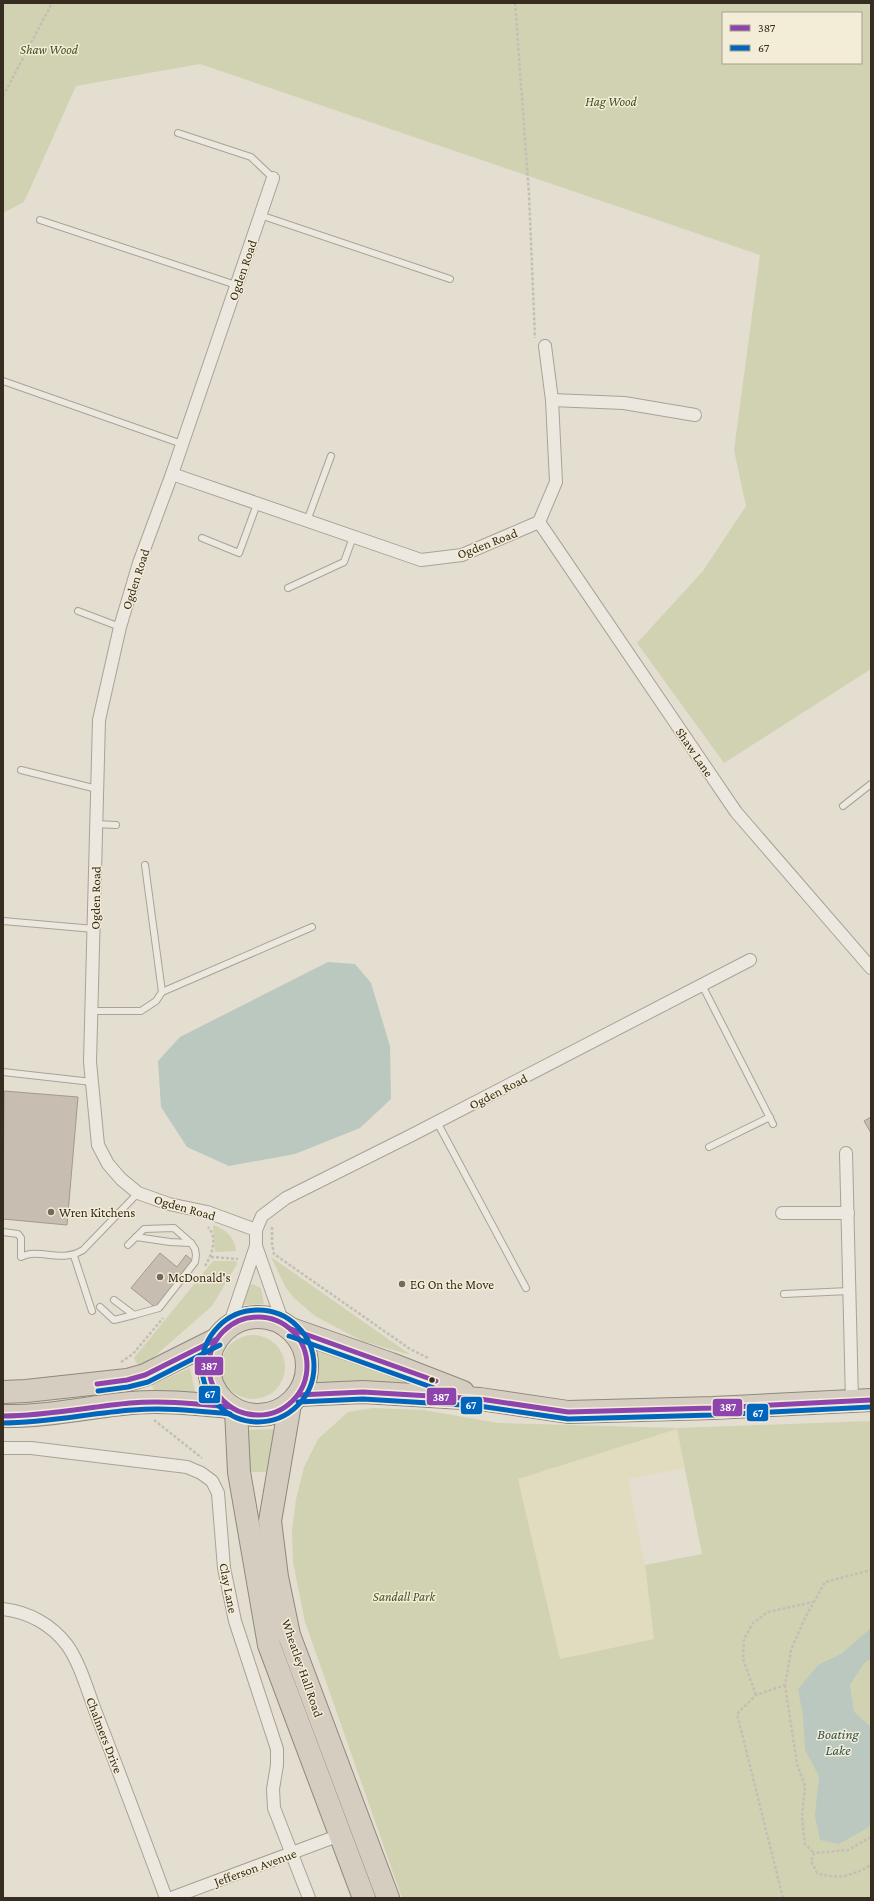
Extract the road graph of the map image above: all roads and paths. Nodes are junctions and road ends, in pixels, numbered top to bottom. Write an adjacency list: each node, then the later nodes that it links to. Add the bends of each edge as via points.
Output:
1 (52, 3): 3 (path)
2 (515, 3): 10 (path, via 529,194 535,348)
3 (3, 96)
4 (178, 133): 5 (lane, via 251,157)
5 (273, 178): 6 (street, Ogden Road)
6 (260, 215): 8 (lane); 9 (street, Ogden Road)
7 (40, 220): 9 (lane)
8 (450, 279)
9 (236, 285): 14 (street, Ogden Road)
10 (545, 346): 12 (street)
11 (3, 381): 14 (lane)
12 (552, 400): 13 (street, via 624,403); 19 (street, via 556,482)
13 (694, 415)
14 (182, 444): 16 (street, Ogden Road)
15 (330, 456): 18 (lane)
16 (172, 474): 17 (street, Ogden Road); 24 (street, Ogden Road, via 139,563)
17 (257, 504): 18 (street, Ogden Road); 21 (lane, via 239,553)
18 (307, 521): 20 (street, Ogden Road)
19 (539, 522): 20 (street, Ogden Road, via 462,554 421,560); 36 (street, Shaw Lane, via 736,812)
20 (353, 537): 22 (lane, via 344,562)
21 (202, 538)
22 (288, 588)
23 (78, 611): 24 (lane)
24 (120, 627): 27 (street, Ogden Road, via 99,720)
25 (21, 770): 27 (lane)
26 (871, 784): 28 (lane)
27 (97, 789): 29 (street, Ogden Road)
28 (843, 806)
29 (96, 824): 30 (lane); 34 (street, Ogden Road)
30 (116, 825)
31 (145, 865): 38 (lane)
32 (3, 921): 34 (lane)
33 (312, 927): 38 (lane)
34 (94, 929): 39 (street, Ogden Road)
35 (750, 960): 37 (street, Ogden Road)
36 (871, 968)
37 (702, 985): 42 (lane); 43 (street, Ogden Road)
38 (162, 992): 39 (lane, via 156,1001 141,1011)
39 (91, 1011): 41 (street, Ogden Road)
40 (3, 1072): 41 (lane)
41 (92, 1082): 47 (street, Ogden Road, via 98,1145 108,1164)
42 (770, 1117): 44 (lane); 45 (lane)
43 (437, 1122): 48 (street, Ogden Road); 58 (lane)
44 (773, 1124)
45 (709, 1147)
46 (846, 1153): 49 (street)
47 (138, 1193): 51 (street, Ogden Road, via 169,1204 207,1212); 57 (lane, via 83,1250)
48 (279, 1201): 51 (street, Ogden Road, via 262,1216); 67 (path, via 271,1234 274,1254 410,1350)
49 (848, 1213): 50 (street); 59 (street)
50 (782, 1214)
51 (256, 1230): 56 (street, Ogden Road)
52 (3, 1232): 57 (lane, via 18,1234 21,1238 21,1257 31,1253)
53 (136, 1237): 54 (lane); 54 (lane, via 144,1228 174,1228); 55 (lane)
54 (191, 1243): 64 (lane, via 196,1249 195,1262 168,1297 159,1308)
55 (128, 1245)
56 (256, 1246): 65 (street, Ogden Road); 66 (street, Ogden Road)
57 (74, 1256): 63 (lane)
58 (526, 1288)
59 (850, 1291): 60 (lane); 71 (street)
60 (784, 1294)
61 (114, 1300): 64 (lane)
62 (100, 1307): 64 (lane, via 114,1320)
63 (92, 1311)
64 (134, 1315)
65 (287, 1326): 66 (highway, via 270,1318 246,1318); 69 (highway); 70 (highway, via 302,1344 307,1361 306,1379)
66 (223, 1333): 68 (highway, via 145,1375 127,1380 26,1392); 72 (highway, via 210,1357 210,1376 218,1394)
67 (431, 1359)
68 (3, 1392)
69 (480, 1399): 70 (highway, via 363,1392); 71 (highway, via 568,1412)
70 (294, 1400): 72 (highway, via 282,1409 264,1415 245,1413); 91 (highway, Wheatley Hall Road, via 270,1521 277,1577 290,1635)
71 (862, 1400)
72 (234, 1408): 73 (highway, via 182,1402 132,1403 28,1416); 82 (highway, Wheatley Hall Road, via 239,1472 269,1645)
73 (3, 1416)
74 (148, 1418): 76 (path, via 162,1426)
75 (3, 1448): 84 (street, Clay Lane, via 31,1448 187,1467 212,1481 218,1493 224,1568 235,1621 277,1749 274,1808)
76 (203, 1460)
77 (871, 1570): 78 (path, via 825,1582)
78 (814, 1602): 80 (path, via 790,1650); 81 (path, via 768,1612 753,1623 744,1639 743,1659)
79 (3, 1609): 87 (street, Chalmers Drive, via 30,1615 50,1627 67,1646 75,1660)
80 (785, 1685): 81 (path); 85 (path, via 797,1764 805,1786 802,1817 805,1844)
81 (756, 1695): 92 (path, via 737,1714)
82 (340, 1835): 84 (street, Jefferson Avenue); 90 (highway, Wheatley Hall Road)
83 (871, 1837): 85 (path, via 848,1850)
84 (291, 1853): 88 (street, Jefferson Avenue); 89 (street, Clay Lane)
85 (814, 1853): 86 (path, via 811,1861 817,1873 832,1878 857,1873)
86 (871, 1865)
87 (166, 1898)
88 (170, 1898)
89 (309, 1898)
90 (364, 1898)
91 (388, 1898)
92 (783, 1898)

